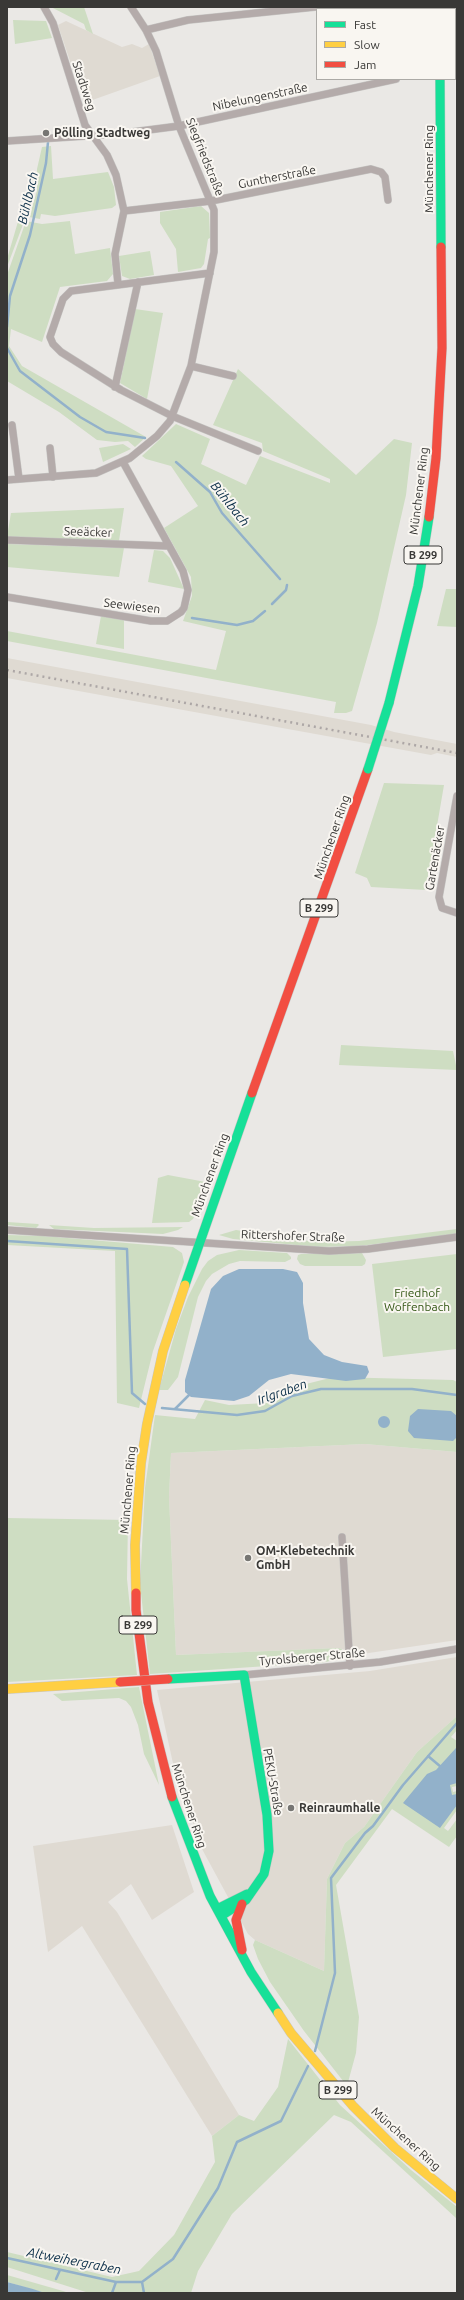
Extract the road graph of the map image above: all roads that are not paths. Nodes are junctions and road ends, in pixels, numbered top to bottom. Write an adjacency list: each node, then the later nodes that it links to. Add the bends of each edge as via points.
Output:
1 (44, 7): 8 (street, Stadtweg, via 53,23 80,113)
2 (130, 7): 4 (street, Siegfriedstraße)
3 (315, 7): 4 (street, via 188,20)
4 (146, 30): 7 (street, Siegfriedstraße, via 162,65)
5 (391, 80): 7 (street, Nibelungenstraße)
6 (440, 80): 34 (main road, Münchener Ring / B 299, bridge, via 442,348 436,458 418,586 404,650 368,770)
7 (179, 126): 8 (street, Nibelungenstraße); 11 (street, Siegfriedstraße)
8 (91, 135): 9 (street, Nibelungenstraße); 12 (street, Stadtweg, via 112,164)
9 (7, 141)
10 (388, 200): 11 (street, Guntherstraße, via 385,177 381,172 371,169)
11 (211, 201): 12 (street, Guntherstraße); 13 (street, Siegfriedstraße, via 215,227)
12 (124, 211): 15 (street, Stadtweg, via 115,254)
13 (210, 273): 14 (street); 16 (street, Siegfriedstraße)
14 (138, 282): 15 (street); 18 (street)
15 (118, 284): 18 (street, via 68,292 50,333 55,347)
16 (191, 366): 17 (street); 19 (street, Siegfriedstraße)
17 (233, 376)
18 (118, 389): 19 (street)
19 (172, 416): 22 (street); 23 (street, Siegfriedstraße, via 149,443)
20 (12, 425): 25 (street)
21 (50, 448): 24 (street)
22 (258, 451)
23 (123, 462): 24 (street, Siegfriedstraße, via 96,473); 28 (street, Seewiesen)
24 (53, 477): 25 (street, Siegfriedstraße)
25 (19, 479): 26 (street, Siegfriedstraße)
26 (7, 480)
27 (7, 540): 28 (street, Seeäcker)
28 (168, 546): 29 (street, Seewiesen, via 183,571 188,590 184,608 167,621 151,621)
29 (7, 597)
30 (457, 796): 31 (street, Gartenäcker, via 439,897 442,908)
31 (457, 913)
32 (7, 1230): 34 (street, Rittershofer Straße)
33 (457, 1237): 34 (street, Rittershofer Straße, via 368,1249 329,1251)
34 (199, 1242): 42 (main road, Münchener Ring / B 299, via 164,1344 147,1424 139,1493 135,1583 142,1666 151,1720 180,1821)
35 (342, 1537): 37 (street)
36 (457, 1650): 37 (street, Tyrolsberger Straße)
37 (350, 1666): 38 (street, Tyrolsberger Straße)
38 (244, 1675): 39 (main road, Tyrolsberger Straße, bridge); 40 (main road, PEKU-Straße, via 270,1840 267,1866)
39 (7, 1689)
40 (253, 1889): 41 (main road, PEKU-Straße); 42 (main road, PEKU-Straße)
41 (242, 1904): 42 (main road, PEKU-Straße); 43 (main road, via 236,1925)
42 (219, 1913): 43 (main road, Münchener Ring / B 299)
43 (244, 1960): 44 (main road, Münchener Ring / B 299, via 291,2033 343,2095 395,2148)
44 (457, 2198)

